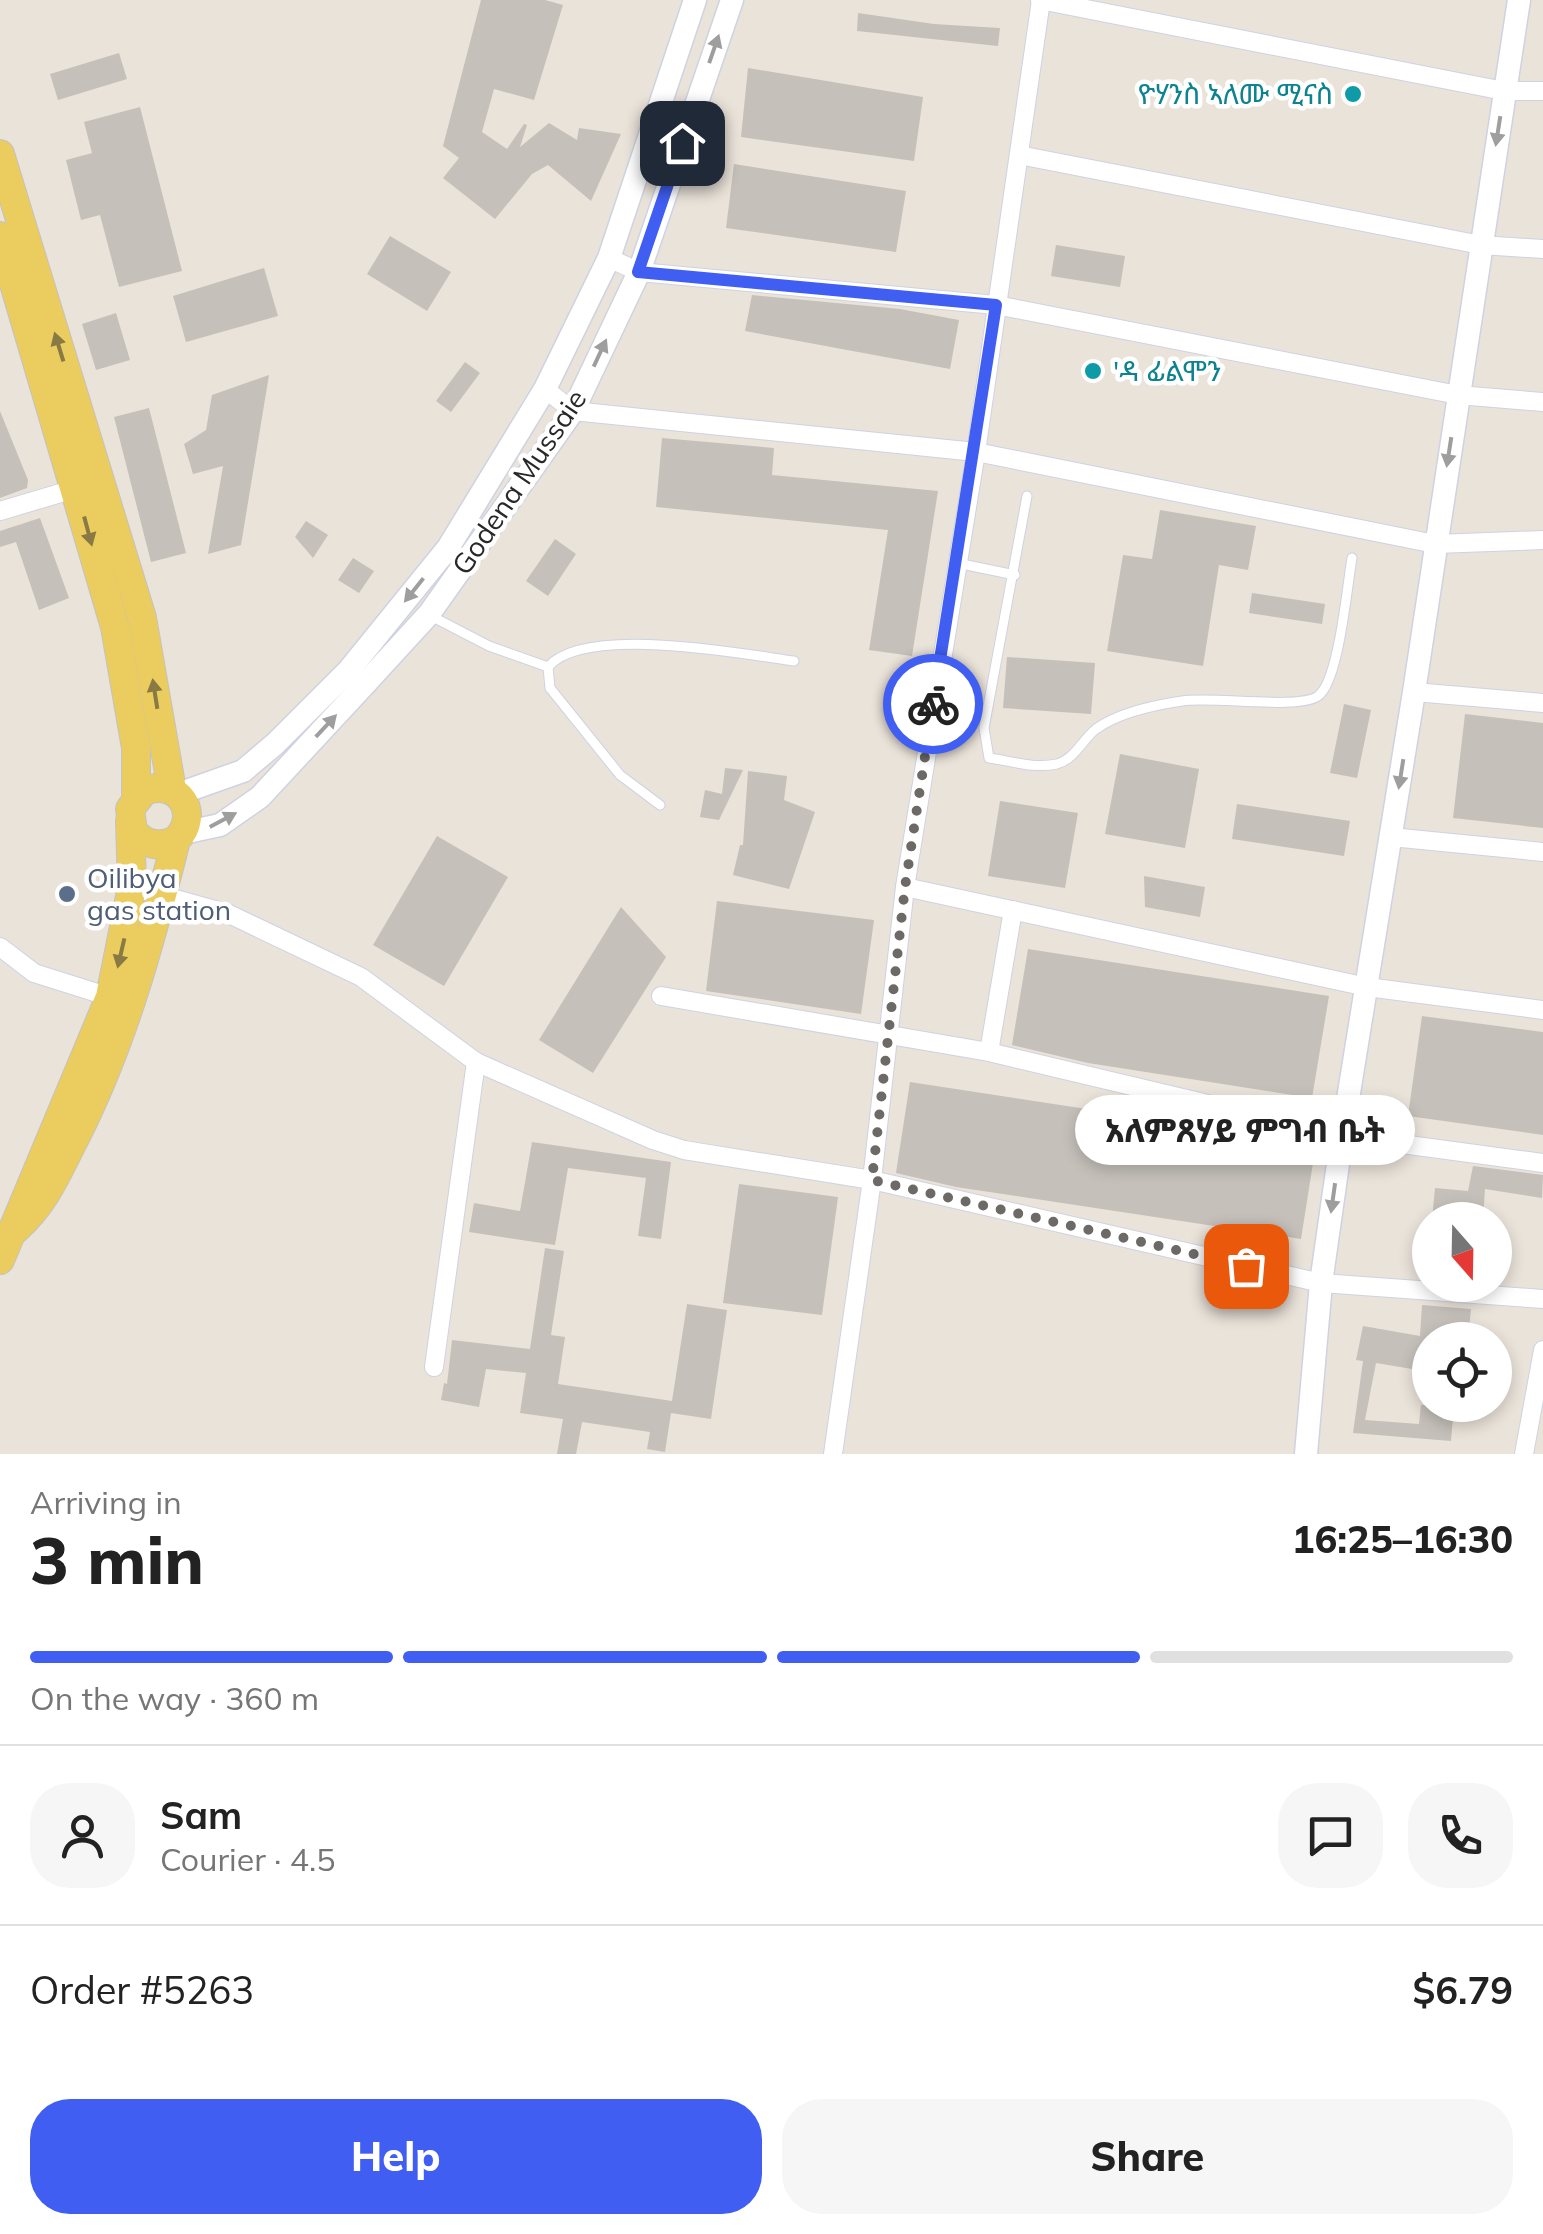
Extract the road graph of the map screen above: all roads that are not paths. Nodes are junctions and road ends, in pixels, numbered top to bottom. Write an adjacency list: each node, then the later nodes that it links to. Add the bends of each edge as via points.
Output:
1 (694, 0): 12 (street, Godena Mussaie)
2 (732, 0): 14 (street, Godena Mussaie, one-way to 2)
3 (1041, 0): 5 (street); 8 (street)
4 (1518, 0): 5 (street)
5 (1504, 91): 6 (street); 10 (street, one-way to 10)
6 (1543, 91)
7 (0, 154): 13 (main road)
8 (1019, 155): 10 (street); 15 (street)
9 (0, 236): 13 (main road)
10 (1481, 245): 11 (street); 17 (street)
11 (1543, 250)
12 (609, 258): 14 (street); 16 (street, Godena Mussaie)
13 (21, 263): 21 (main road)
14 (638, 272): 15 (street); 19 (street, Godena Mussaie, one-way to 14)
15 (996, 305): 17 (street); 20 (street)
16 (544, 389): 19 (street); 33 (street, Godena Mussaie, one-way to 33, via 448,548)
17 (1458, 395): 18 (street); 25 (street, one-way to 25)
18 (1543, 402)
19 (573, 411): 20 (street); 29 (street, Godena Mussaie)
20 (976, 452): 25 (street); 27 (street)
21 (88, 485): 23 (street); 30 (main road)
22 (1027, 496): 28 (lane)
23 (0, 512)
24 (1543, 540): 25 (street)
25 (1436, 544): 34 (street)
26 (1352, 558): 28 (lane, via 1331,676 1320,695 1304,702 1213,698 1159,706 1113,719 1066,761 1036,766 989,758 984,742)
27 (955, 562): 28 (lane); 42 (street)
28 (1015, 575)
29 (428, 614): 32 (lane, via 488,646); 33 (street, Godena Mussaie)
30 (128, 623): 36 (main road, one-way to 30); 38 (main road)
31 (794, 661): 32 (lane, via 683,645 632,645 586,647)
32 (548, 667): 37 (lane, via 550,688 620,775)
33 (356, 678): 36 (street, Godena Mussaie, via 243,771); 39 (street, Godena Mussaie, one-way to 33, via 220,825 260,797)
34 (1414, 692): 35 (street); 40 (street, one-way to 40)
35 (1543, 703)
36 (175, 792): 38 (main road, via 153,787); 39 (main road, via 188,816)
37 (660, 805)
38 (133, 809): 39 (main road, via 133,830 148,843); 43 (main road)
39 (179, 836): 44 (main road)
40 (1391, 837): 41 (street); 47 (street)
41 (1543, 852)
42 (905, 887): 45 (street); 51 (street)
43 (132, 888): 44 (street); 49 (main road, one-way to 49)
44 (163, 893): 53 (street, via 230,914 361,977); 54 (main road, via 128,1012)
45 (1013, 910): 47 (street); 52 (street)
46 (0, 946): 49 (street, via 34,973)
47 (1367, 987): 50 (street); 55 (street)
48 (661, 996): 51 (street)
49 (110, 997): 54 (main road)
50 (1543, 1010)
51 (888, 1036): 52 (street); 57 (street)
52 (989, 1052): 55 (street)
53 (476, 1062): 57 (street, via 684,1150); 62 (street)
54 (80, 1103): 58 (main road, via 21,1202)
55 (1342, 1136): 56 (street); 59 (street, one-way to 59)
56 (1543, 1163)
57 (872, 1180): 59 (street); 64 (street)
58 (6, 1244)
59 (1321, 1282): 60 (street); 65 (street)
60 (1543, 1300)
61 (1543, 1350): 63 (street)
62 (434, 1366)
63 (1537, 1415): 66 (street)
64 (833, 1454)
65 (1306, 1454)
66 (1524, 1454)

